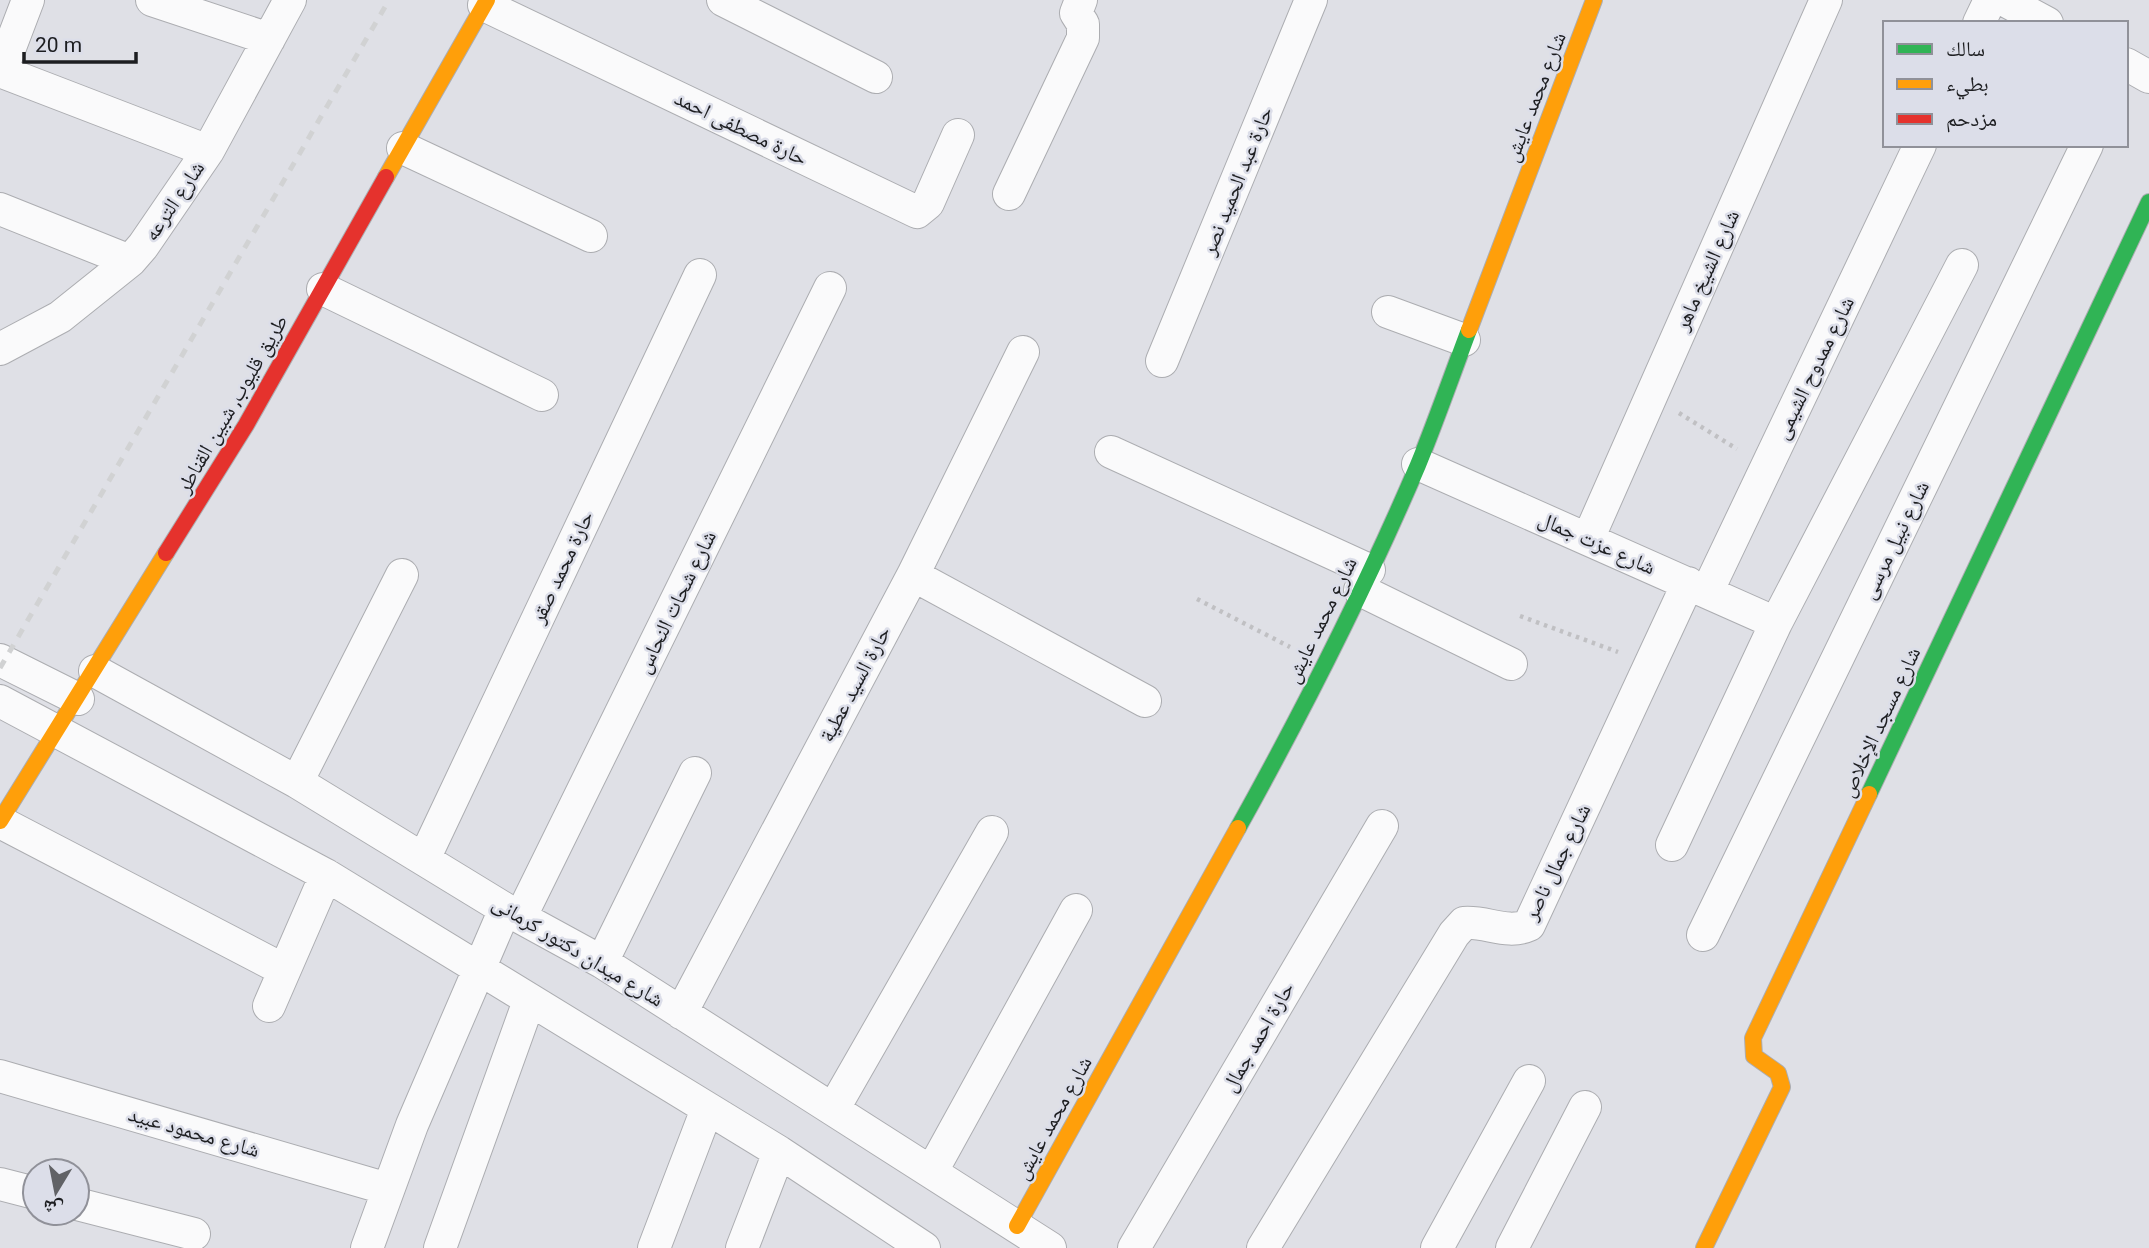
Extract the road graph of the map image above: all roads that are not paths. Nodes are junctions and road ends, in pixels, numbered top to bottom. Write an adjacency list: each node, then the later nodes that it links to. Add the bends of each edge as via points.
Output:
1 (27, 0): 16 (street)
2 (154, 0): 14 (street)
3 (290, 0): 14 (street, شارع الترعه)
4 (723, 0): 18 (street)
5 (1081, 0): 24 (street, via 1076,13 1083,24 1083,38)
6 (1311, 0): 37 (street, حارة عبد الحميد نصر)
7 (1594, 0): 34 (street, شارع محمد عايش)
8 (1826, 0): 41 (street, شارع الشيخ ماهر)
9 (1990, 0): 12 (street)
10 (2004, 0): 13 (street)
11 (486, 3): 19 (street, حارة مصطفى احمد, via 917,212 928,203); 22 (street, طريق قليوب, شبين القناطر)
12 (1980, 21)
13 (2043, 21)
14 (269, 39): 23 (street, شارع الترعه)
15 (2128, 65): 17 (street)
16 (1, 71): 23 (street)
17 (2149, 76)
18 (876, 77)
19 (958, 135)
20 (1919, 147): 45 (street, شارع ممدوح الشيمى, via 1767,467)
21 (2086, 147): 64 (street, شارع نبيل مرسى)
22 (403, 148): 27 (street); 32 (street, طريق قليوب, شبين القناطر)
23 (208, 150): 28 (street, شارع الترعه)
24 (1009, 194)
25 (2149, 202): 94 (street, شارع مسجد الإخلاص, via 1753,1038 1751,1054 1778,1073 1782,1087)
26 (0, 209): 28 (street)
27 (591, 236)
28 (130, 261): 35 (street, شارع الترعه, via 60,317)
29 (1962, 265): 46 (street)
30 (701, 275): 60 (street, حارة محمد صقر)
31 (830, 288): 63 (street, شارع شحات النحاس)
32 (323, 289): 38 (street); 49 (street, طريق قليوب, شبين القناطر, via 246,425)
33 (1388, 312): 34 (street)
34 (1464, 340): 40 (street, شارع محمد عايش)
35 (0, 349)
36 (1023, 352): 43 (street, حارة السيد عطية)
37 (1162, 361)
38 (542, 395)
39 (1111, 452): 44 (street)
40 (1418, 464): 41 (street, شارع عزت جمال); 44 (street, شارع محمد عايش)
41 (1588, 539): 45 (street, شارع عزت جمال)
42 (402, 575): 55 (street)
43 (913, 575): 52 (street); 70 (street, حارة السيد عطية)
44 (1365, 580): 48 (street); 82 (street, شارع محمد عايش, via 1270,771)
45 (1698, 587): 46 (street, شارع عزت جمال); 91 (street, شارع جمال ناصر, via 1651,664 1529,925 1515,931 1481,921 1464,923 1454,934)
46 (1776, 622): 59 (street)
47 (0, 660): 50 (street)
48 (1511, 664)
49 (95, 671): 50 (street, طريق قليوب, شبين القناطر); 55 (street, شارع ميدان دكتور كرمانى)
50 (78, 699): 53 (street, طريق قليوب, شبين القناطر)
51 (0, 701): 53 (street)
52 (1145, 701)
53 (58, 732): 56 (street, طريق قليوب, شبين القناطر); 61 (street)
54 (695, 773): 65 (street)
55 (297, 782): 60 (street, شارع ميدان دكتور كرمانى)
56 (0, 822): 67 (street)
57 (1382, 826): 90 (street, حارة احمد جمال)
58 (992, 832): 75 (street)
59 (1672, 845)
60 (424, 859): 63 (street, شارع ميدان دكتور كرمانى)
61 (326, 874): 66 (street); 67 (street)
62 (1076, 910): 77 (street)
63 (513, 913): 65 (street, شارع ميدان دكتور كرمانى); 66 (street, شارع شحات النحاس)
64 (1703, 935)
65 (602, 962): 70 (street, شارع ميدان دكتور كرمانى)
66 (478, 968): 68 (street); 80 (street, شارع شحات النحاس)
67 (284, 970): 69 (street)
68 (529, 1001): 74 (street); 85 (street)
69 (269, 1006)
70 (681, 1013): 75 (street, شارع ميدان دكتور كرمانى)
71 (0, 1076): 80 (street, شارع محمود عبيد)
72 (1529, 1081): 92 (street)
73 (1585, 1107): 93 (street)
74 (708, 1108): 76 (street); 86 (street)
75 (834, 1108): 77 (street, شارع ميدان دكتور كرمانى)
76 (779, 1152): 87 (street); 88 (street)
77 (932, 1171): 82 (street, شارع ميدان دكتور كرمانى)
78 (0, 1184): 79 (street)
79 (21, 1189)
80 (388, 1189): 84 (street, شارع شحات النحاس)
81 (91, 1208): 83 (street)
82 (1017, 1226): 89 (street, شارع ميدان دكتور كرمانى)
83 (194, 1234)
84 (367, 1248)
85 (440, 1248)
86 (653, 1248)
87 (742, 1248)
88 (924, 1248)
89 (1051, 1248)
90 (1134, 1248)
91 (1263, 1248)
92 (1437, 1248)
93 (1512, 1248)
94 (1704, 1248)

